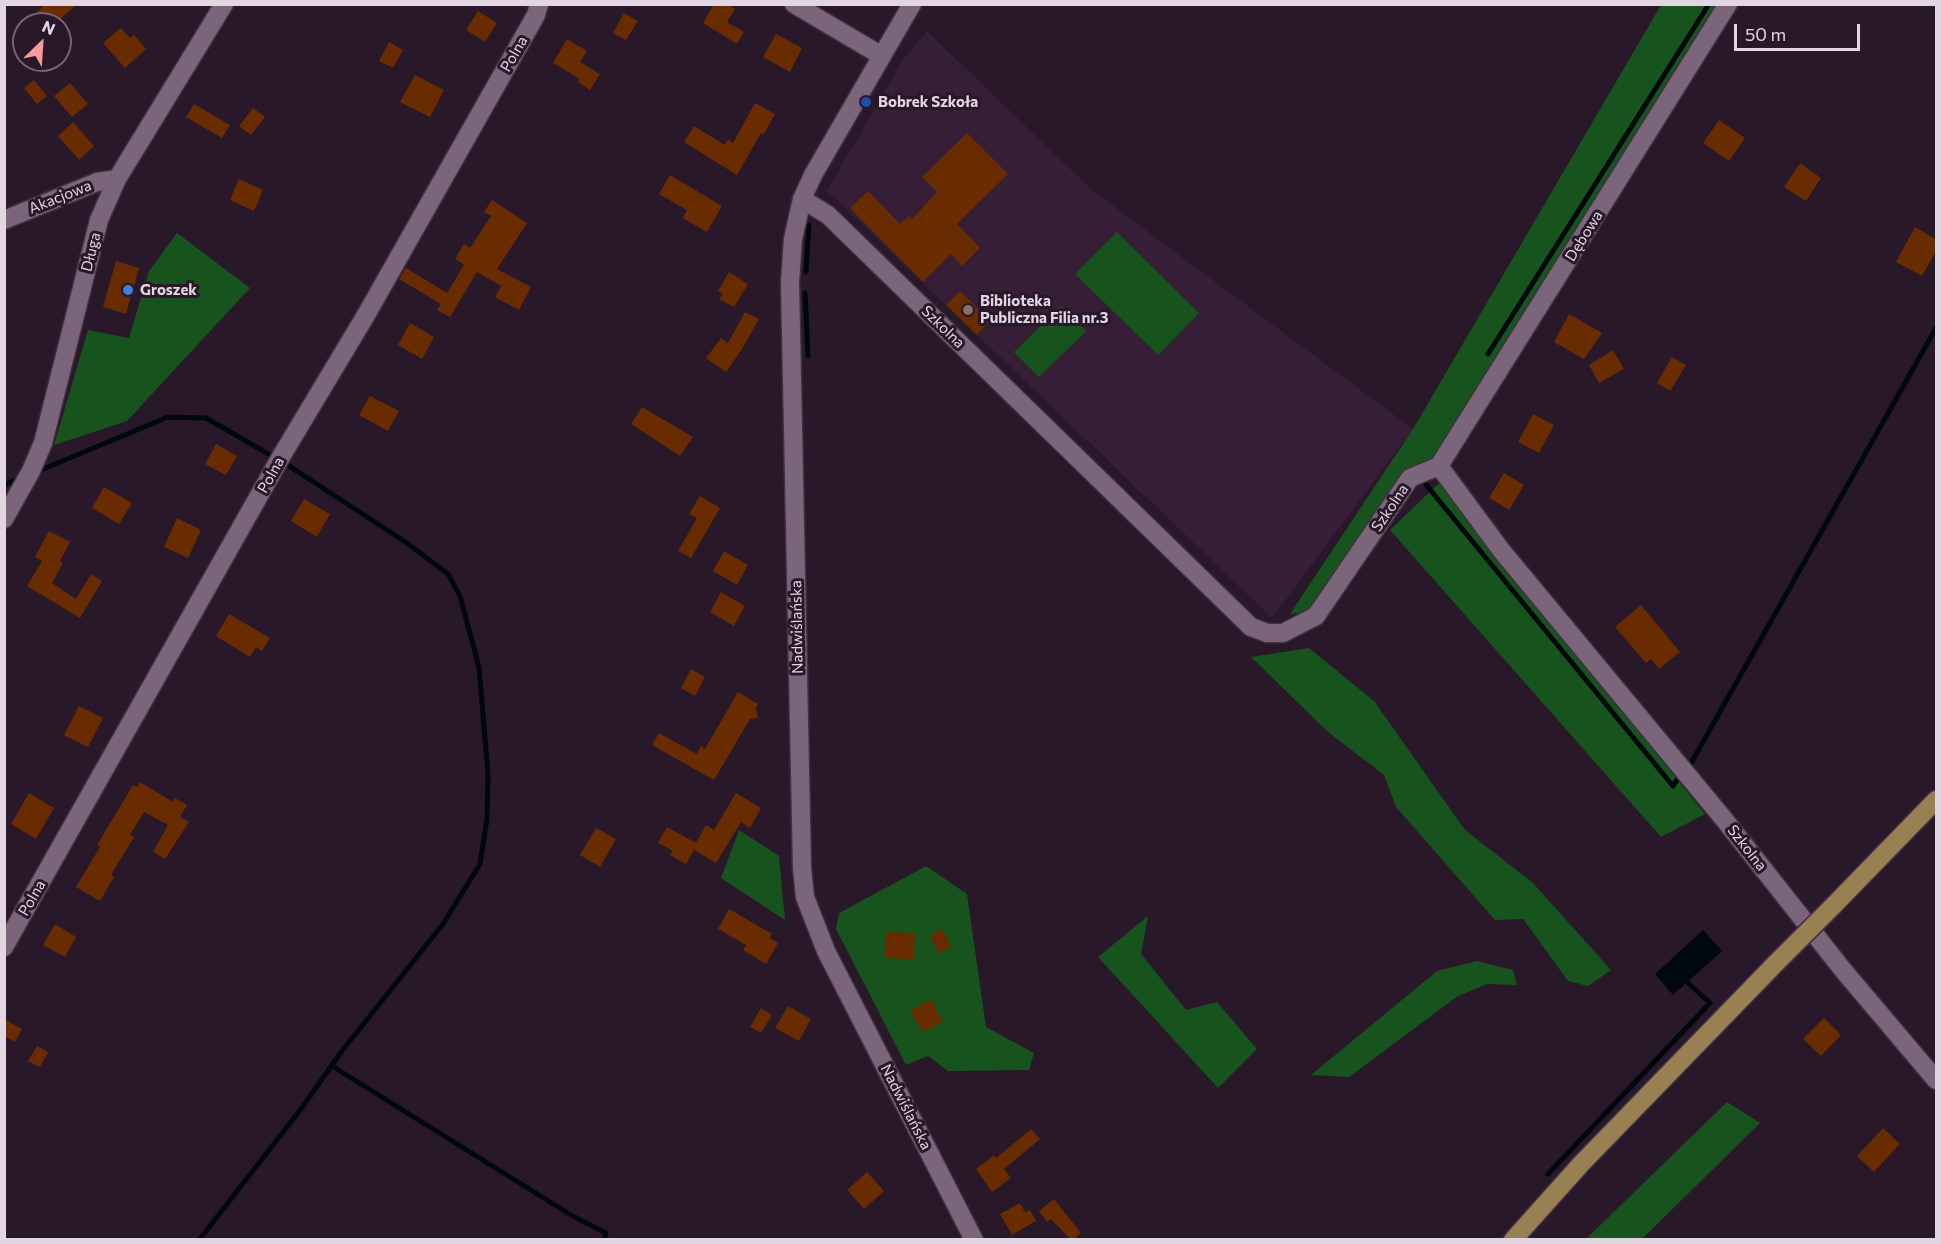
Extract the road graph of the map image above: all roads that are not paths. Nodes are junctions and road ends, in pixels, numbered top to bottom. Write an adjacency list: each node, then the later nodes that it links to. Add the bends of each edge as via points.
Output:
1 (224, 4): 7 (street, Długa)
2 (539, 4): 13 (street, Polna)
3 (794, 4): 6 (street)
4 (912, 4): 6 (street, Nadwiślańska)
5 (1728, 4): 10 (street, Dębowa)
6 (882, 56): 8 (street, Nadwiślańska)
7 (117, 179): 9 (street, Akacjowa, via 98,182); 11 (street, Długa, via 99,220 43,443)
8 (802, 199): 10 (street, Szkolna, via 828,215 1251,627 1283,633 1316,616 1410,478); 15 (street, Nadwiślańska, via 793,239 790,282 801,833 806,897 826,951)
9 (4, 220)
10 (1439, 466): 14 (street, Szkolna, via 1501,550)
11 (4, 519)
12 (1936, 800): 16 (main road, bridge, via 1581,1164)
13 (4, 947)
14 (1936, 1080)
15 (974, 1239)
16 (1513, 1239)

